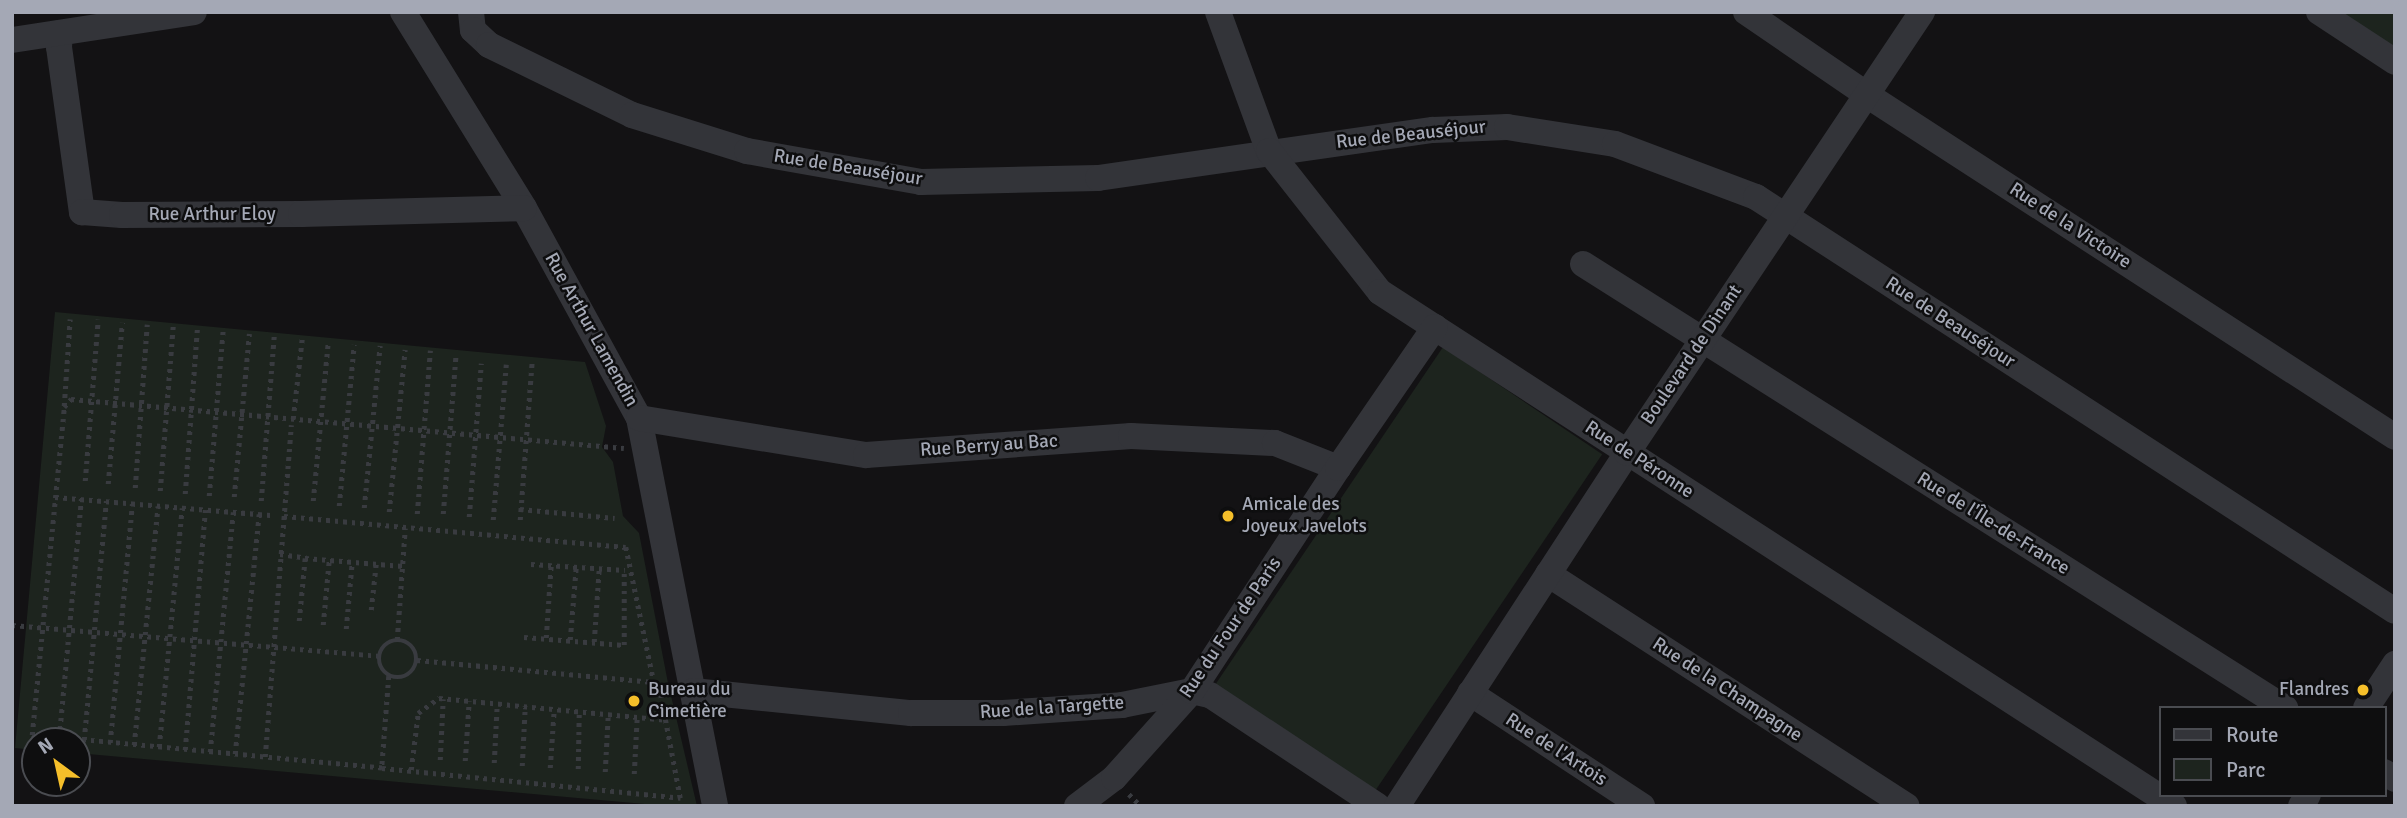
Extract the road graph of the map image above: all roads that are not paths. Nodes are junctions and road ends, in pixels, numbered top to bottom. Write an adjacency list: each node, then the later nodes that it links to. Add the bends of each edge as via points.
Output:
1 (194, 12): 8 (street)
2 (403, 12): 13 (street, Rue Arthur Lamendin)
3 (471, 12): 12 (street, Rue de Beauséjour, via 473,30 489,45 632,115 747,151 921,182 1098,178)
4 (1218, 12): 12 (street, Rue de Péronne)
5 (1746, 12): 11 (street, Rue de la Victoire)
6 (1922, 12): 11 (street, Boulevard de Dinant)
7 (2319, 12): 10 (street)
8 (60, 33): 9 (street); 13 (street, Rue Arthur Eloy, via 82,212 301,214)
9 (12, 40)
10 (2395, 62)
11 (1867, 95): 14 (street, Boulevard de Dinant); 19 (street, Rue de la Victoire)
12 (1269, 151): 14 (street, Rue de Beauséjour, via 1433,130 1507,127 1615,144 1756,197); 16 (street, Rue de Péronne, via 1380,292)
13 (524, 208): 18 (street, Rue Arthur Lamendin)
14 (1786, 216): 17 (street, Boulevard de Dinant); 23 (street, Rue de Beauséjour)
15 (1583, 264): 17 (street, Rue de l'Île-de-France)
16 (1435, 327): 20 (street, Rue de Péronne); 21 (street, Rue du Four de Paris)
17 (1702, 341): 20 (street, Boulevard de Dinant); 28 (street, Rue de l'Île-de-France)
18 (639, 418): 21 (street, Rue Berry au Bac, via 866,455 1131,436 1275,443); 25 (street, Rue Arthur Lamendin)
19 (2395, 437)
20 (1627, 453): 22 (street, Boulevard de Dinant); 30 (street, Rue de Péronne)
21 (1338, 468): 26 (street, Rue du Four de Paris)
22 (1548, 574): 27 (street, Boulevard de Dinant); 36 (street, Rue de la Champagne)
23 (2395, 611)
24 (2395, 664): 29 (street)
25 (692, 687): 26 (street, Rue de la Targette, via 911,713 1122,705); 31 (street, Rue Arthur Lamendin)
26 (1192, 691): 32 (street, Rue du Four de Paris, via 1114,778); 33 (street, via 1210,695)
27 (1470, 693): 34 (street, Boulevard de Dinant); 35 (street, Rue de l'Artois)
28 (2282, 706)
29 (2367, 706)
30 (2158, 796)
31 (715, 806)
32 (1077, 806)
33 (1378, 806)
34 (1397, 806)
35 (1642, 806)
36 (1907, 806)

